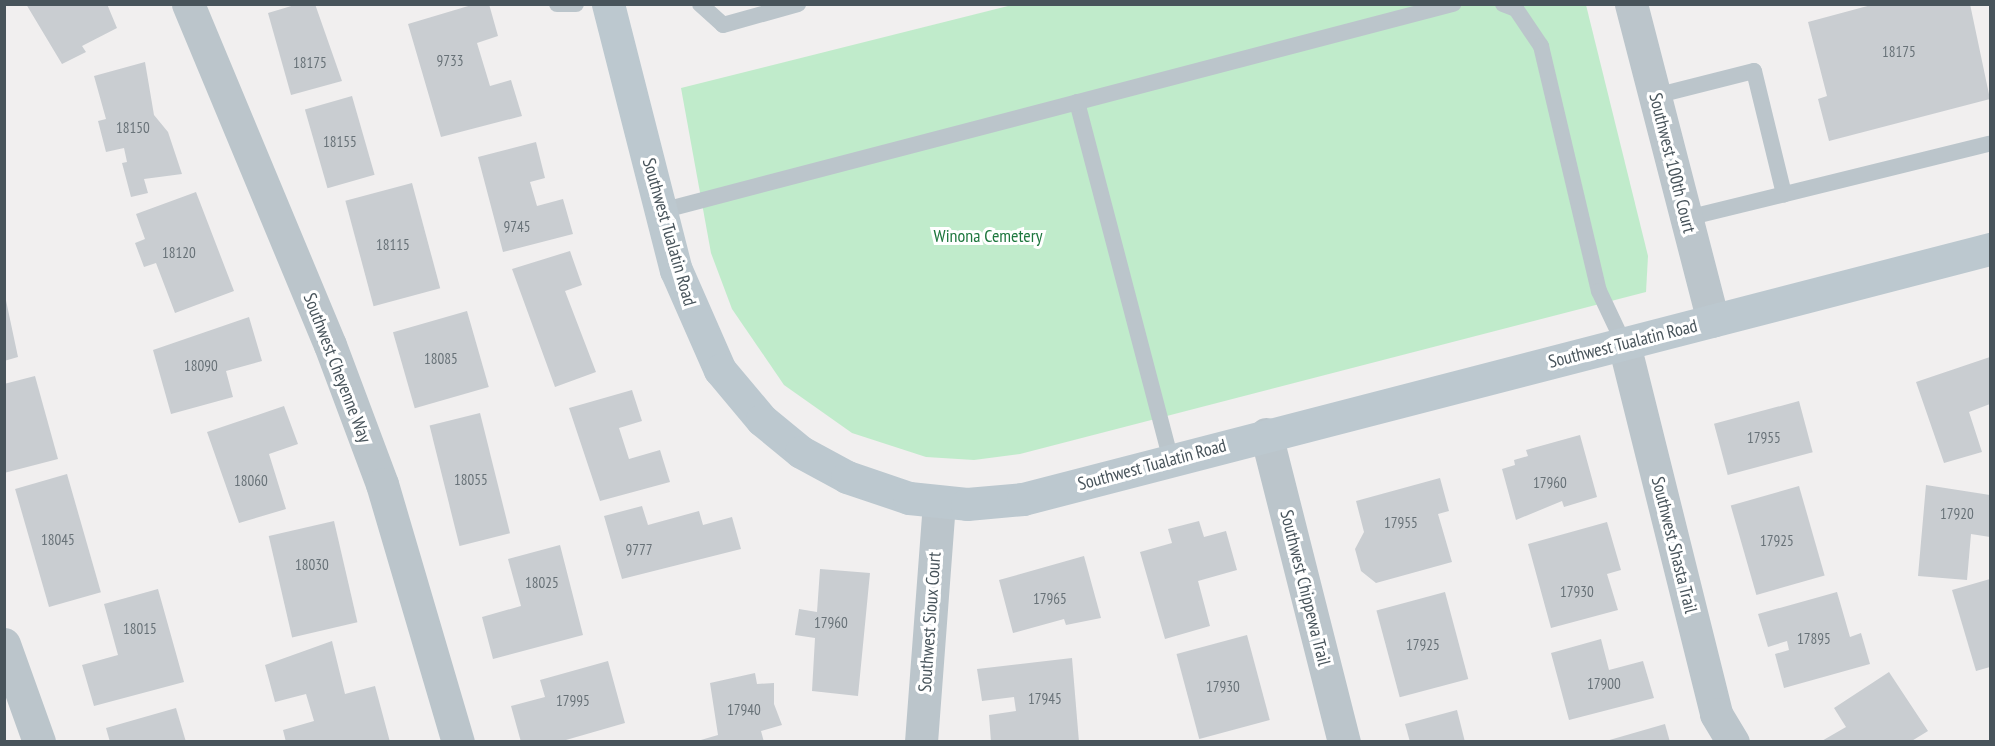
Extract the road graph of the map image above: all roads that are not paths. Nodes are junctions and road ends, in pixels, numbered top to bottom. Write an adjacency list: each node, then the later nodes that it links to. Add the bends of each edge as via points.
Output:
1 (188, 4): 24 (street, Southwest Cheyenne Way, via 330,345 382,484)
2 (557, 4): 3 (lane)
3 (576, 4)
4 (700, 4): 5 (lane, via 723,25)
5 (798, 4)
6 (1453, 4): 11 (lane)
7 (1503, 4): 18 (lane, via 1516,9 1541,46 1599,291)
8 (1631, 4): 10 (street, Southwest 100th Court)
9 (611, 5): 14 (main road, Southwest Tualatin Road)
10 (1655, 96): 13 (lane, via 1754,71); 15 (street, Southwest 100th Court)
11 (1077, 102): 14 (lane); 20 (lane)
12 (1989, 144): 13 (lane)
13 (1784, 194): 15 (lane)
14 (661, 211): 21 (main road, Southwest Tualatin Road, via 676,270 707,345 762,420 801,452 846,477)
15 (1687, 218): 17 (street, Southwest 100th Court)
16 (1990, 249): 17 (main road, Southwest Tualatin Road)
17 (1713, 321): 18 (main road, Southwest Tualatin Road)
18 (1624, 344): 19 (main road, Southwest Tualatin Road); 27 (street, Southwest Shasta Trail, via 1716,714)
19 (1266, 434): 20 (main road, Southwest Tualatin Road); 26 (street, Southwest Chippewa Trail)
20 (1171, 460): 21 (main road, Southwest Tualatin Road, via 1023,499)
21 (939, 503): 25 (street, Southwest Sioux Court)
22 (4, 644): 23 (street)
23 (39, 741)
24 (458, 741)
25 (921, 741)
26 (1344, 741)
27 (1733, 741)

